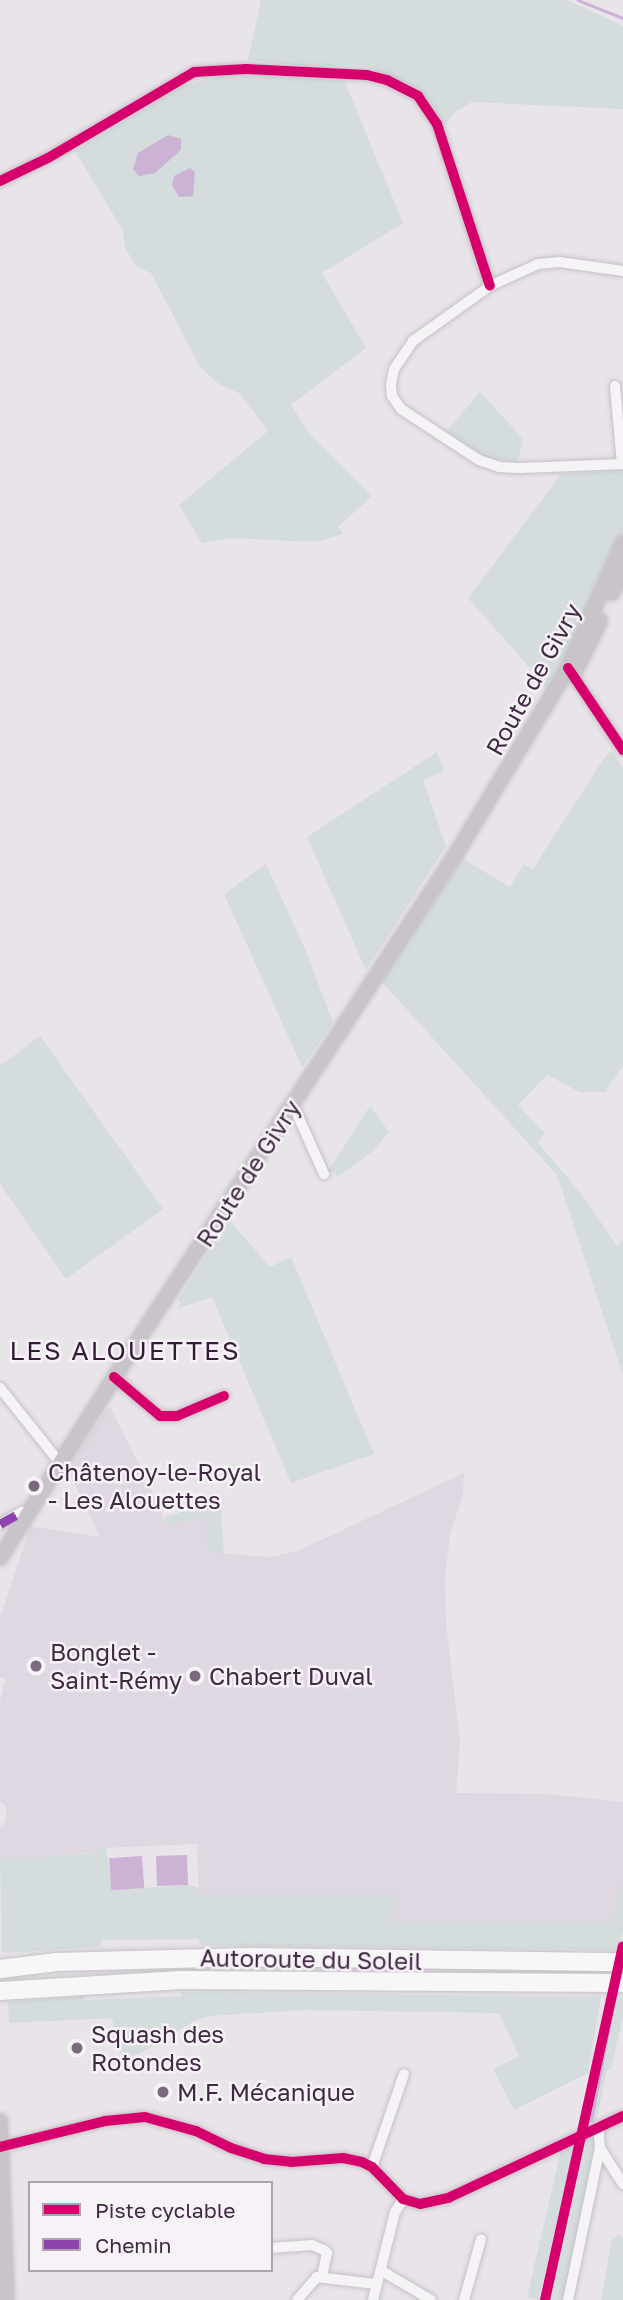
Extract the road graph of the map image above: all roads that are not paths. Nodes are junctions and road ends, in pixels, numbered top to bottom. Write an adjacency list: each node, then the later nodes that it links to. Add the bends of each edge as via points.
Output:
1 (0, 181): 3 (street, via 194,72 246,69 368,75 418,96 437,124)
2 (623, 271): 3 (street, via 560,262 538,264)
3 (490, 286): 5 (street, via 429,328 402,355 391,385 401,409 479,460 499,467)
4 (615, 386): 5 (street)
5 (623, 464)
6 (623, 543): 8 (main road, Route de Givry)
7 (623, 570): 8 (main road, Route de Givry)
8 (570, 671): 9 (street); 10 (main road, Route de Givry, via 543,724 505,774)
9 (623, 750)
10 (293, 1105): 11 (street); 12 (main road, Route de Givry)
11 (324, 1174)
12 (114, 1377): 14 (street, via 160,1416 177,1416); 15 (main road, Route de Givry)
13 (0, 1388): 15 (street)
14 (224, 1396)
15 (60, 1463): 16 (main road, Route de Givry)
16 (35, 1500): 17 (main road, Route de Givry); 20 (main road, Route de Givry)
17 (22, 1512): 18 (street); 19 (main road, Route de Givry)
18 (0, 1524)
19 (0, 1540)
20 (0, 1558)
21 (614, 1962): 22 (highway, Autoroute du Soleil, via 250,1957 85,1961)
22 (5, 1969)
23 (614, 1983): 24 (highway, Autoroute du Soleil, via 181,1980)
24 (4, 1990)
25 (404, 2074): 31 (street)
26 (623, 2116): 28 (street)
27 (0, 2121): 29 (main road)
28 (598, 2127): 30 (street); 33 (street, via 440,2201 421,2204)
29 (1, 2147): 31 (street, via 135,2116 196,2131 264,2159 343,2158); 39 (main road)
30 (600, 2148): 32 (street); 44 (street)
31 (372, 2167): 33 (street)
32 (623, 2184)
33 (403, 2199): 36 (street, via 395,2212)
34 (481, 2239): 43 (street)
35 (273, 2248): 37 (street, via 312,2245 324,2250)
36 (382, 2271): 38 (street); 42 (street)
37 (322, 2277): 38 (street); 40 (street, via 313,2280)
38 (376, 2284): 41 (street)
39 (8, 2300)
40 (297, 2300)
41 (373, 2300)
42 (431, 2300)
43 (464, 2300)
44 (568, 2300)

